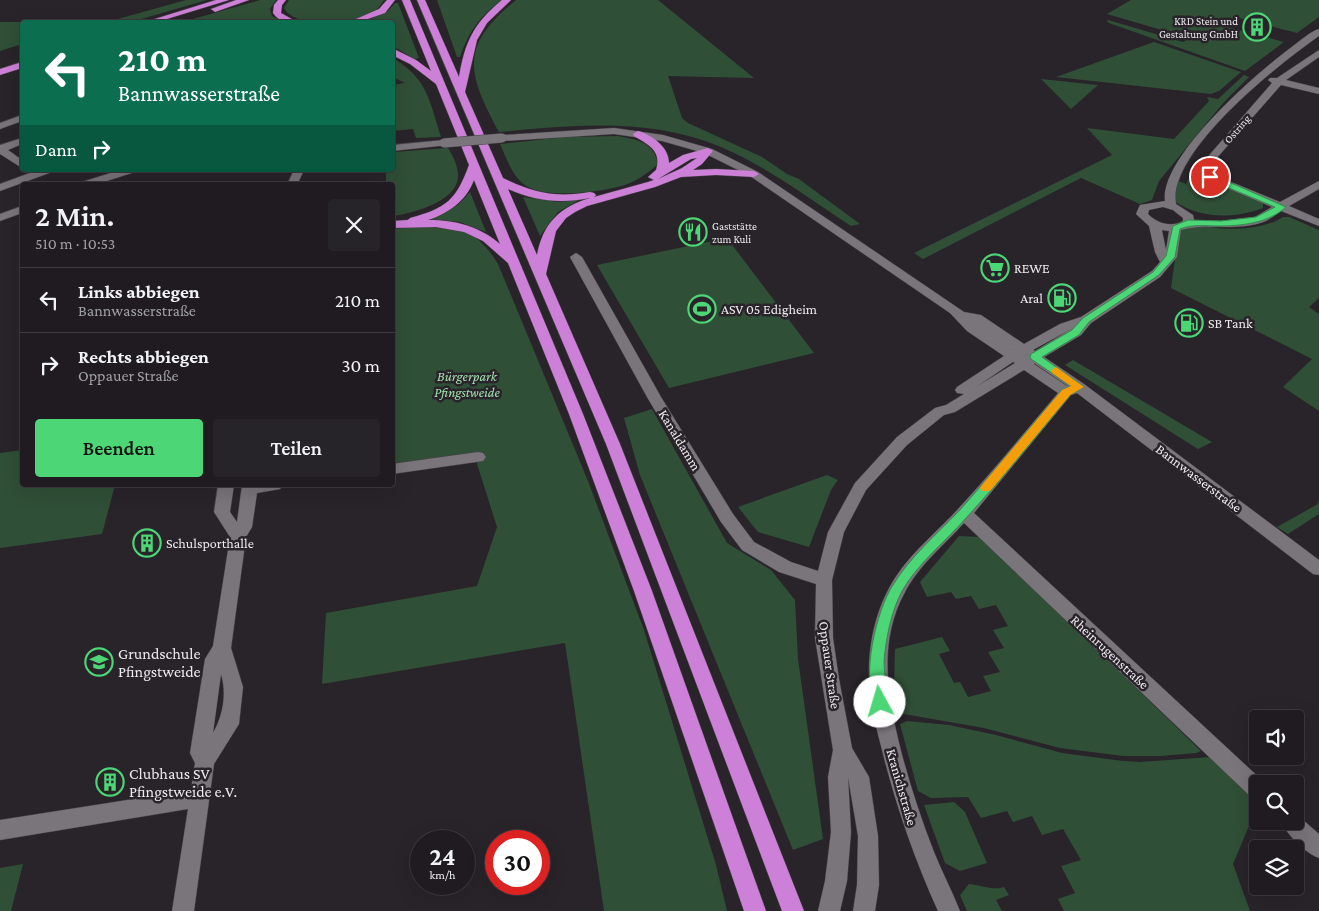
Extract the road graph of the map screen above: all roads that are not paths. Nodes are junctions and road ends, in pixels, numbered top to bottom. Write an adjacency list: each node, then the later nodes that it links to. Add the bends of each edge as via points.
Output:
1 (224, 0): 8 (highway)
2 (245, 0): 9 (highway)
3 (282, 0): 10 (highway, via 277,13)
4 (391, 0): 11 (highway, via 382,11)
5 (406, 0): 21 (highway)
6 (507, 0): 22 (highway, via 474,34 464,62)
7 (424, 3): 22 (highway)
8 (156, 20)
9 (178, 20)
10 (288, 20)
11 (358, 20)
12 (1319, 32): 19 (street, Ostring)
13 (395, 53): 21 (highway)
14 (1319, 53): 20 (street, Ostring)
15 (20, 60): 16 (highway)
16 (0, 65)
17 (20, 67): 18 (highway)
18 (0, 72)
19 (1259, 76): 20 (street); 33 (street, Ostring, via 1214,124)
20 (1278, 82): 23 (street); 45 (street, Ostring, via 1203,168 1210,177)
21 (440, 83): 32 (highway)
22 (461, 91): 39 (highway)
23 (1319, 92)
24 (20, 119): 25 (street)
25 (0, 126)
26 (638, 134): 28 (street, Bannwasserstraße, bridge, via 599,131); 30 (street, Bannwasserstraße); 36 (highway, via 662,152 664,163)
27 (20, 142): 29 (street)
28 (395, 148)
29 (0, 149): 31 (street)
30 (708, 151): 36 (highway, via 687,157); 37 (highway, via 698,163); 38 (street, Bannwasserstraße)
31 (20, 164)
32 (474, 165): 50 (highway, via 466,189 452,203 432,214); 54 (highway)
33 (1182, 166): 43 (street, Ostring, via 1174,170 1161,188); 44 (street, Ostring, via 1170,190)
34 (32, 172): 42 (street)
35 (125, 172): 40 (street)
36 (661, 173): 39 (highway, via 617,189 558,198 523,192)
37 (681, 174): 38 (highway); 56 (highway, via 572,208 551,227)
38 (754, 174): 57 (street, Bannwasserstraße, via 961,315 972,328)
39 (499, 180): 56 (highway)
40 (93, 182)
41 (1319, 184): 45 (street)
42 (0, 188)
43 (1155, 204): 44 (street); 51 (street, Ostring, via 1144,207 1141,212)
44 (1171, 206): 48 (street)
45 (1282, 207): 48 (street, via 1258,220 1229,222); 49 (street)
46 (20, 210): 47 (street)
47 (0, 218)
48 (1187, 218): 52 (street)
49 (1319, 223)
50 (397, 224): 54 (highway, via 444,224 467,229)
51 (1154, 224): 52 (street); 55 (street)
52 (1176, 228): 55 (street, Oppauer Straße, via 1171,257)
53 (576, 257): 66 (street, Kanaldamm, via 654,397 727,518 748,546 785,567)
54 (513, 260): 74 (highway, via 643,591)
55 (1165, 261): 57 (street, Oppauer Straße, via 1156,274 1086,320 1076,332)
56 (540, 273): 75 (highway, via 613,444)
57 (1024, 357): 58 (street, Bannwasserstraße); 66 (street, Oppauer Straße, via 950,409 940,411 895,448 860,487 836,532)
58 (1072, 390): 63 (street, Kranichstraße); 65 (street, Bannwasserstraße)
59 (478, 457): 60 (street)
60 (395, 469)
61 (226, 487): 64 (street, via 222,512)
62 (249, 487): 64 (street, via 244,527)
63 (964, 513): 68 (street, Rheinrugenstraße); 78 (street, Kranichstraße, via 912,568 897,589 887,612 878,661 878,687 901,788 918,841)
64 (238, 537): 69 (street, via 222,648 234,687 229,724 205,762)
65 (1319, 569)
66 (824, 580): 67 (street, Oppauer Straße, via 824,638)
67 (843, 750): 76 (street, Oppauer Straße, via 838,777 841,832); 77 (street, Oppauer Straße, via 859,777 868,836 868,885)
68 (1249, 782)
69 (199, 798): 70 (street); 73 (street)
70 (0, 830)
71 (1300, 830): 72 (street)
72 (1319, 848)
73 (183, 911)
74 (755, 911)
75 (793, 911)
76 (830, 911)
77 (864, 911)
78 (949, 911)

